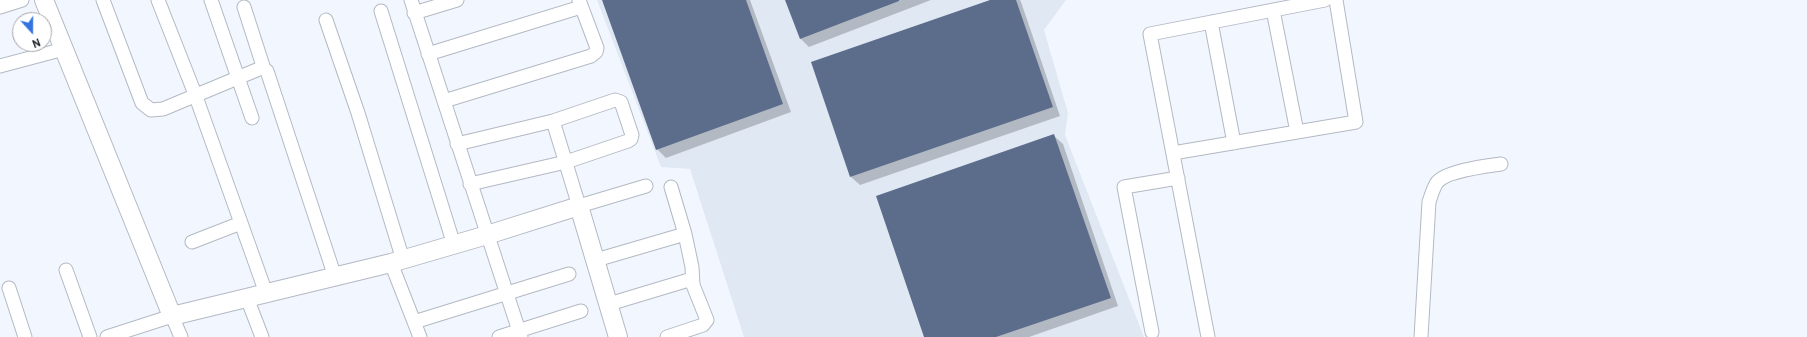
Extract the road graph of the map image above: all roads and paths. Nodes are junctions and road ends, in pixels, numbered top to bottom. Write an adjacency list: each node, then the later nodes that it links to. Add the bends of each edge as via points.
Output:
1 (22, 0): 11 (street)
2 (44, 0): 18 (street)
3 (103, 0): 23 (street, via 140,98 147,108 163,109)
4 (158, 0): 23 (street)
5 (211, 0): 22 (street)
6 (411, 0): 15 (street)
7 (457, 0): 15 (street)
8 (1326, 0): 13 (street)
9 (1336, 0): 27 (street, via 1356,122)
10 (580, 3): 19 (street); 24 (street, via 597,48 591,56)
11 (0, 7)
12 (244, 7): 21 (street)
13 (1273, 10): 17 (street); 27 (street)
14 (381, 11): 42 (street)
15 (414, 13): 19 (street)
16 (326, 20): 44 (street, via 358,113)
17 (1211, 22): 28 (street); 30 (street, via 1150,34)
18 (64, 49): 20 (street); 55 (street)
19 (428, 54): 24 (street)
20 (0, 66)
21 (264, 70): 22 (street, via 259,69); 47 (street, via 267,71 277,99)
22 (238, 77): 23 (street); 25 (street)
23 (195, 94): 38 (street)
24 (444, 101): 29 (street)
25 (252, 118)
26 (553, 121): 29 (street); 31 (street); 31 (street, via 618,100 621,102 632,135 628,141)
27 (1297, 132): 28 (street)
28 (1234, 143): 30 (street)
29 (457, 144): 34 (street)
30 (1173, 153): 33 (street)
31 (566, 162): 34 (street); 37 (street)
32 (1501, 164): 70 (street, via 1449,175 1436,183 1429,202)
33 (1178, 178): 58 (street, via 1124,187); 69 (street)
34 (470, 184): 40 (street)
35 (646, 186): 37 (street)
36 (671, 187): 39 (street)
37 (579, 206): 40 (street); 43 (street)
38 (241, 223): 41 (street); 51 (street)
39 (685, 234): 43 (street); 48 (street)
40 (486, 235): 42 (street); 50 (street)
41 (192, 242)
42 (454, 245): 44 (street)
43 (596, 260): 53 (street)
44 (397, 262): 47 (street); 56 (street)
45 (66, 270): 61 (street)
46 (569, 274): 50 (street)
47 (335, 277): 51 (street)
48 (692, 279): 53 (street); 68 (street, via 706,323)
49 (9, 288): 60 (street)
50 (506, 292): 56 (street); 59 (street)
51 (266, 293): 52 (street)
52 (247, 298): 55 (street); 64 (street)
53 (608, 304): 67 (street)
54 (581, 311): 59 (street)
55 (172, 316): 57 (street); 63 (street)
56 (414, 322): 65 (street)
57 (137, 332): 62 (street)
58 (1152, 332)
59 (520, 334): 66 (street)
60 (26, 337)
61 (90, 337)
62 (107, 337)
63 (181, 337)
64 (262, 337)
65 (420, 337)
66 (499, 337)
67 (618, 337)
68 (666, 337)
69 (1208, 337)
70 (1421, 337)

